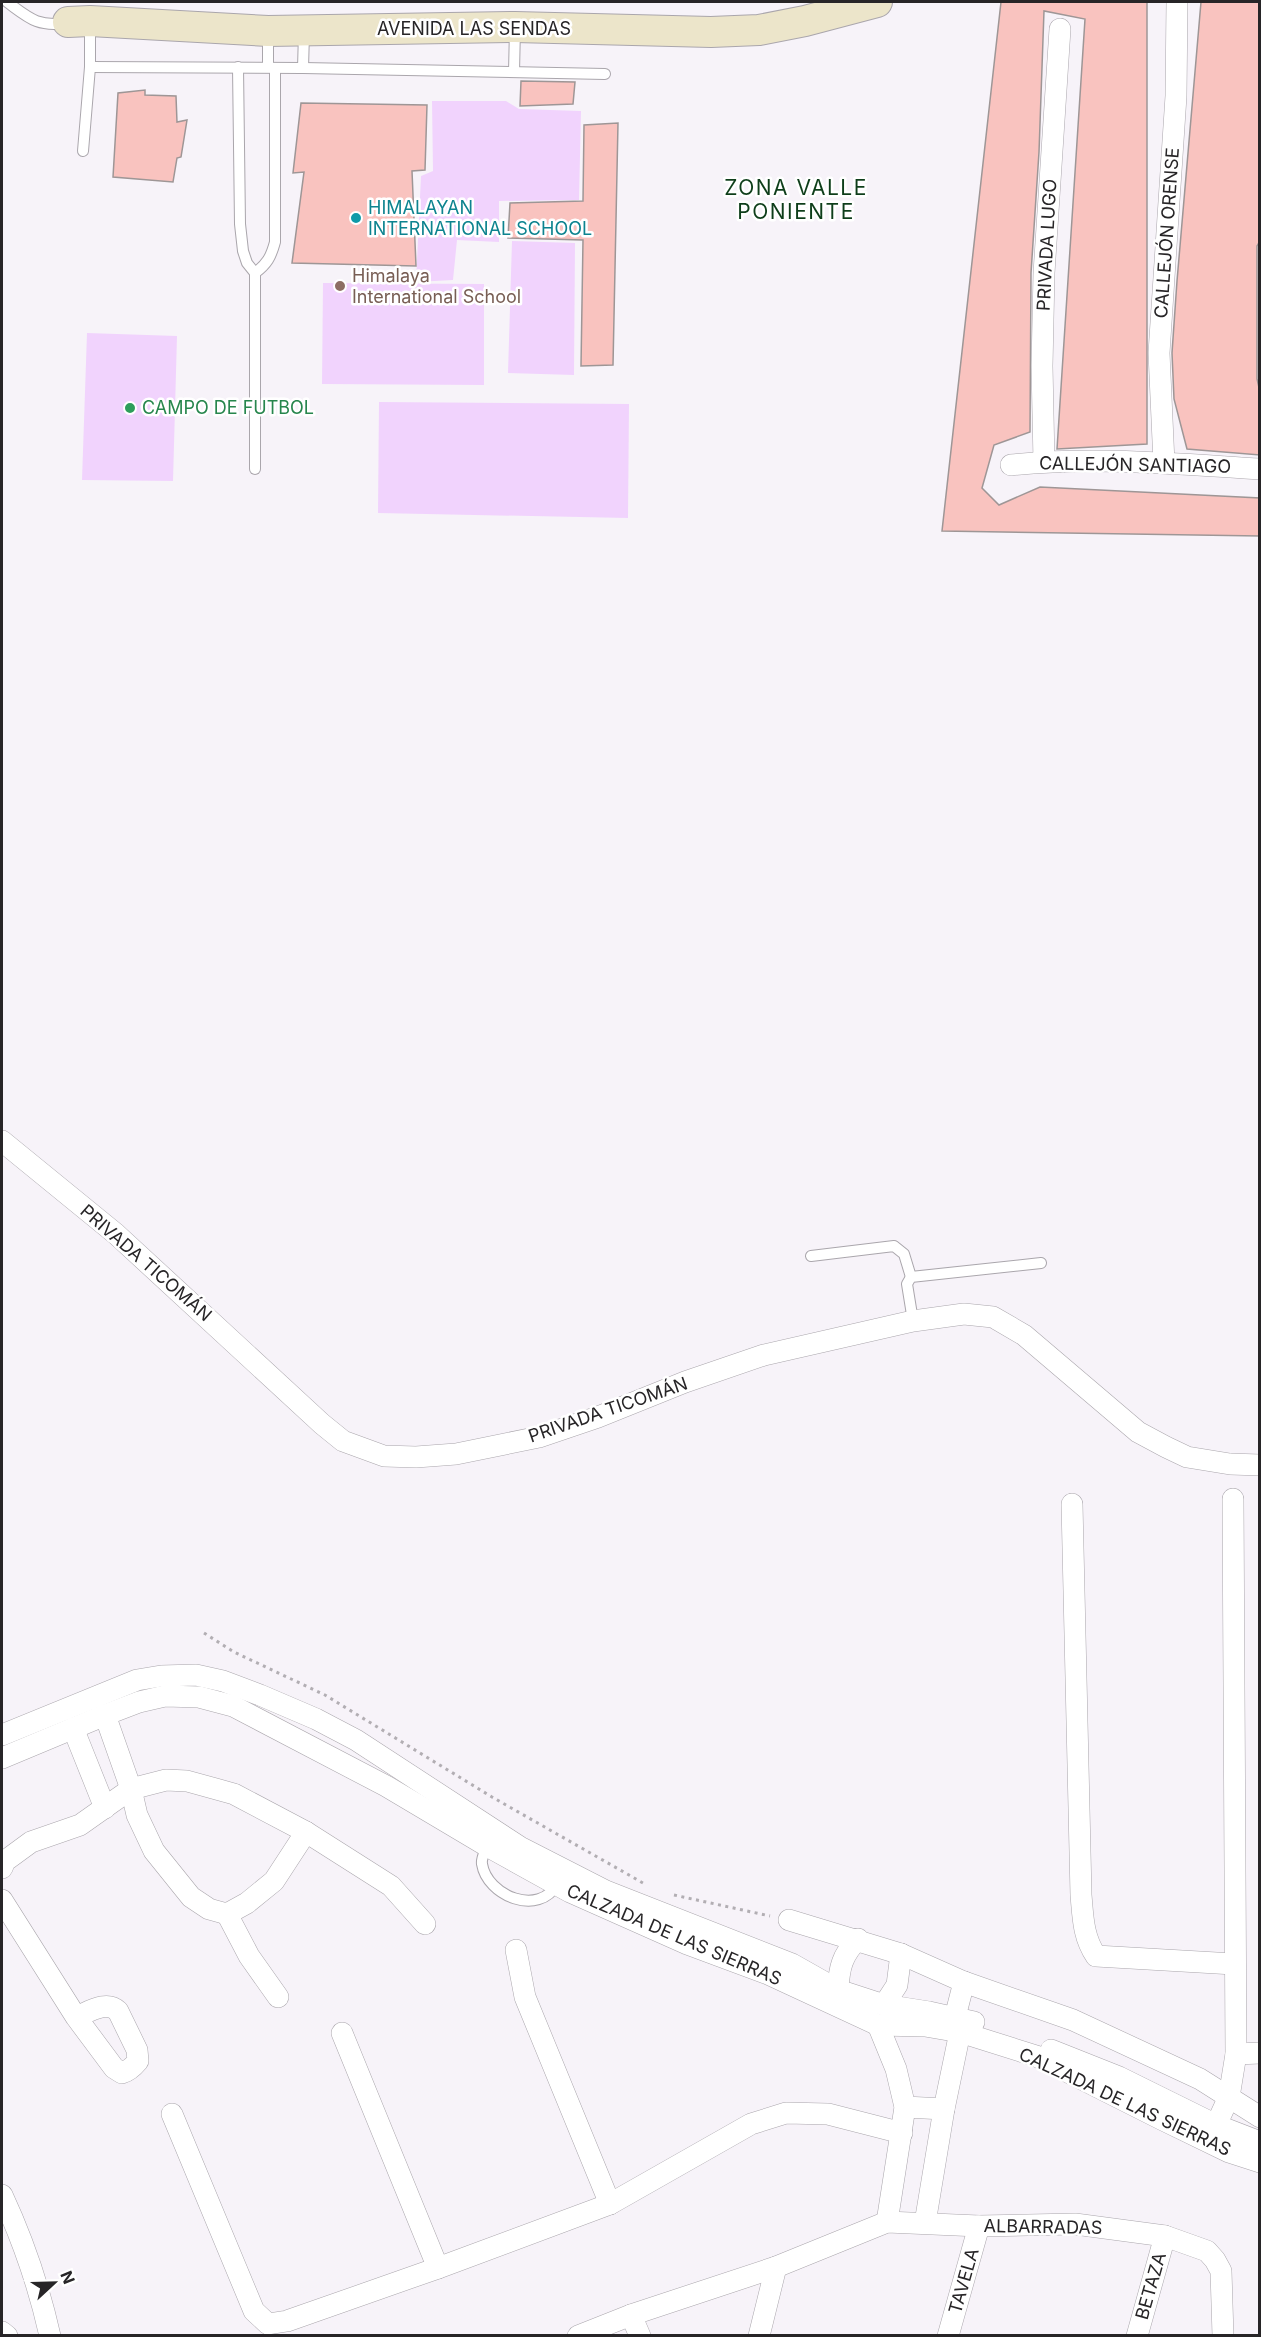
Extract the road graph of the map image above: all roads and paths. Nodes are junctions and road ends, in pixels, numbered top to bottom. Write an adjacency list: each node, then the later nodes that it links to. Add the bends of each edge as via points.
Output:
1 (8, 2): 4 (lane, via 34,22)
2 (877, 2): 5 (street, AVENIDA LAS SENDAS, via 759,30)
3 (1177, 2): 18 (street, CALLEJÓN ORENSE, via 1176,96 1160,353)
4 (79, 22): 8 (street, AVENIDA LAS SENDAS); 9 (lane)
5 (515, 27): 7 (street, AVENIDA LAS SENDAS); 13 (lane)
6 (1060, 29): 17 (street, PRIVADA LUGO, via 1044,273)
7 (304, 30): 8 (street, AVENIDA LAS SENDAS); 12 (lane)
8 (268, 31): 11 (lane)
9 (90, 67): 10 (lane); 15 (lane)
10 (238, 67): 11 (lane); 16 (lane, via 240,224 243,251)
11 (271, 67): 12 (lane); 16 (lane, via 275,242 266,264)
12 (303, 68): 13 (lane)
13 (514, 72): 14 (lane)
14 (605, 74)
15 (83, 151)
16 (255, 273): 20 (lane)
17 (1044, 462): 18 (street, CALLEJÓN SANTIAGO); 19 (street, CALLEJÓN SANTIAGO)
18 (1164, 464): 21 (street, CALLEJÓN SANTIAGO)
19 (1011, 465)
20 (255, 469)
21 (1260, 469)
22 (2, 1141): 26 (street, PRIVADA TICOMÁN, via 116,1234 322,1424 343,1441 384,1456 456,1454 539,1437 764,1355)
23 (811, 1256): 25 (lane, via 894,1245 904,1254)
24 (1041, 1263): 25 (lane)
25 (911, 1277): 26 (lane, via 907,1284)
26 (913, 1321): 27 (street, PRIVADA TICOMÁN, via 964,1314 993,1317 1024,1335 1138,1432 1186,1457)
27 (1260, 1465)
28 (1233, 1499): 51 (street)
29 (1072, 1504): 51 (street, via 1081,1895 1087,1938 1096,1956)
30 (204, 1633): 42 (path, via 234,1652 326,1695 502,1803)
31 (105, 1715): 32 (street, CALZADA DE LAS SIERRAS); 35 (street); 38 (street, CALZADA DE LAS SIERRAS, via 165,1696 199,1697 233,1706 386,1786)
32 (73, 1728): 34 (street, CALZADA DE LAS SIERRAS); 36 (street)
33 (2, 1735): 53 (street, CALZADA DE LAS SIERRAS, via 137,1680 196,1675 223,1682 316,1719 356,1740 520,1847 606,1892 792,1964)
34 (2, 1758)
35 (131, 1789): 36 (street); 37 (street, via 166,1780 216,1788 254,1803); 45 (street, via 137,1815 154,1851 191,1897 209,1909)
36 (105, 1808): 39 (street, via 80,1825)
37 (306, 1832): 45 (street, via 274,1881); 47 (street, via 391,1886)
38 (487, 1846): 41 (street, CALZADA DE LAS SIERRAS); 41 (lane, via 481,1862 486,1878 509,1896 538,1900 552,1893)
39 (9, 1851): 40 (street)
40 (2, 1868)
41 (557, 1884): 55 (street, CALZADA DE LAS SIERRAS, via 687,1944)
42 (650, 1887)
43 (671, 1894): 46 (path)
44 (2, 1900): 56 (street)
45 (227, 1914): 54 (street, via 249,1956)
46 (789, 1920): 48 (street)
47 (425, 1924)
48 (858, 1939): 50 (street); 53 (street, via 839,1967)
49 (516, 1950): 73 (street, via 525,1997)
50 (901, 1954): 52 (street); 55 (street, via 897,1985)
51 (1234, 1964): 60 (street)
52 (964, 1982): 57 (street); 62 (street, via 1073,2020 1200,2079)
53 (838, 1990): 55 (street, CALZADA DE LAS SIERRAS)
54 (278, 1997)
55 (881, 2015): 57 (street, CALZADA DE LAS SIERRAS); 63 (street)
56 (76, 2017)
57 (958, 2025): 59 (street, CALZADA DE LAS SIERRAS); 64 (street)
58 (342, 2032): 79 (street)
59 (1037, 2050): 67 (street, CALZADA DE LAS SIERRAS); 68 (street, CALZADA DE LAS SIERRAS, via 1119,2077)
60 (1236, 2054): 61 (street); 62 (street)
61 (1260, 2054)
62 (1229, 2097): 66 (street); 68 (street)
63 (905, 2107): 64 (street); 69 (street)
64 (944, 2109): 75 (street)
65 (172, 2114): 79 (street, via 254,2311 268,2324 287,2321)
66 (1260, 2117)
67 (1161, 2119): 68 (street); 71 (street, CALZADA DE LAS SIERRAS, via 1229,2152)
68 (1216, 2125): 70 (street, CALZADA DE LAS SIERRAS)
69 (902, 2133): 73 (street, via 828,2114 786,2113 751,2124); 74 (street)
70 (1260, 2142)
71 (1260, 2162)
72 (2, 2195): 83 (street, via 29,2261)
73 (610, 2204): 79 (street)
74 (887, 2222): 75 (street, ALBARRADAS); 78 (street)
75 (925, 2223): 76 (street, ALBARRADAS)
76 (980, 2226): 77 (street, ALBARRADAS, via 1075,2224); 87 (street, TAVELA)
77 (1165, 2236): 88 (street, BETAZA); 89 (street, ALBARRADAS, via 1207,2251 1221,2271)
78 (776, 2266): 80 (street); 86 (street)
79 (438, 2268)
80 (631, 2315): 84 (street); 85 (street)
81 (2, 2332): 82 (street)
82 (7, 2336)
83 (50, 2336)
84 (578, 2336)
85 (640, 2336)
86 (759, 2336)
87 (948, 2336)
88 (1137, 2336)
89 (1223, 2336)

